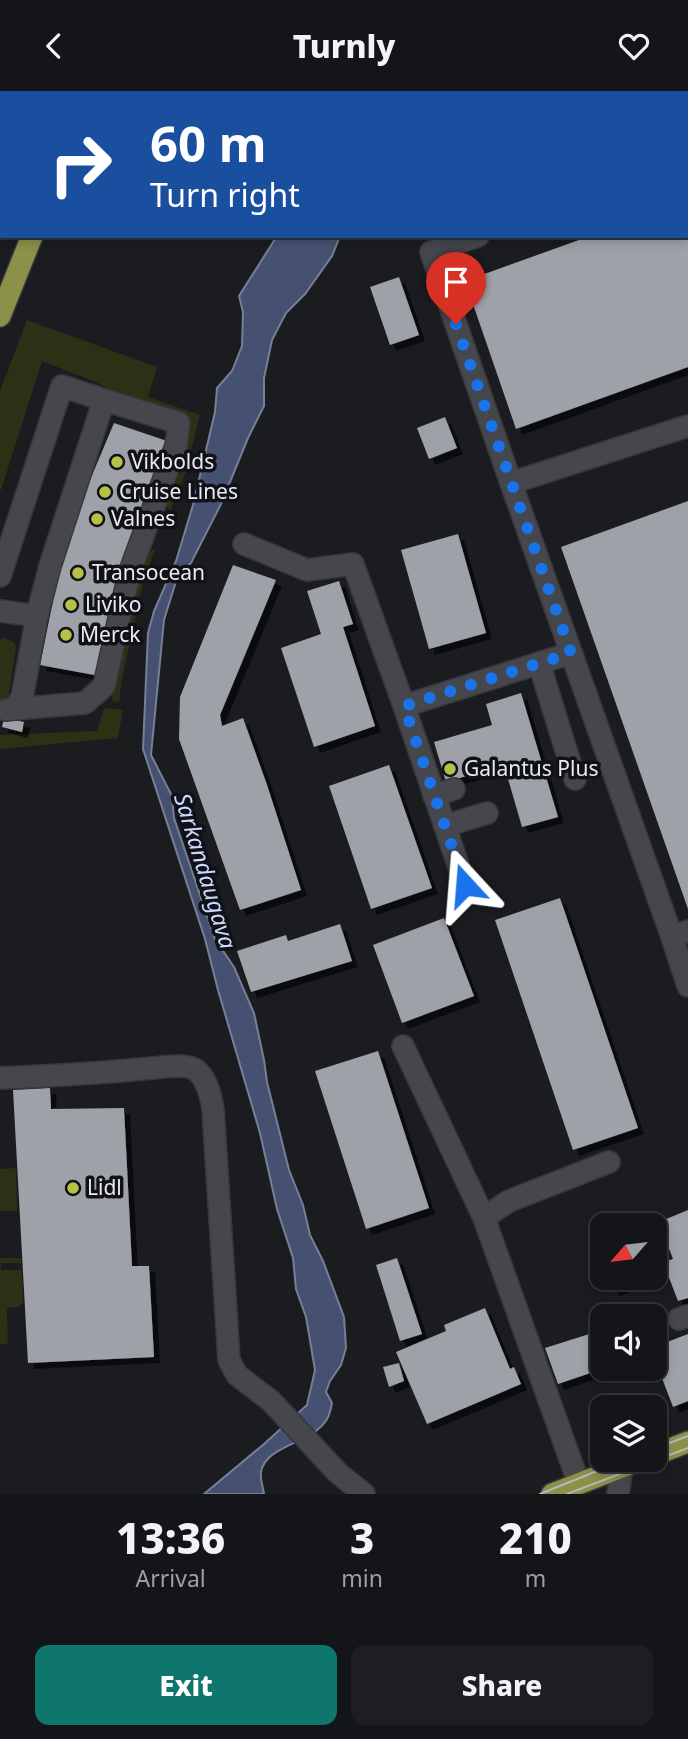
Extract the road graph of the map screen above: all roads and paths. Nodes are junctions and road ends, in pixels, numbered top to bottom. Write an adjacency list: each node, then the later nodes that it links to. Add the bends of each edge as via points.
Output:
1 (31, 238): 3 (main road)
2 (472, 238): 6 (lane, via 431,252)
3 (0, 316)
4 (104, 400): 8 (lane, via 62,386); 10 (lane); 14 (lane, via 179,423 176,446 129,574 104,686 85,703)
5 (688, 426): 6 (lane)
6 (511, 483): 11 (lane)
7 (244, 544): 13 (lane, via 307,570 353,564)
8 (0, 576)
9 (0, 611): 10 (lane)
10 (37, 617): 14 (lane, via 22,698)
11 (571, 653): 12 (lane); 19 (lane)
12 (539, 663): 13 (lane); 15 (lane)
13 (404, 706): 17 (lane, via 444,792)
14 (7, 709)
15 (575, 779)
16 (486, 813): 17 (lane)
17 (445, 826): 18 (lane)
18 (465, 885)
19 (680, 934): 20 (lane)
20 (688, 986)
21 (402, 1046): 24 (lane)
22 (0, 1078): 27 (lane, via 195,1069 211,1094 213,1109 229,1360 237,1375 271,1401)
23 (609, 1163): 24 (lane, via 509,1201)
24 (484, 1218): 30 (lane)
25 (688, 1442): 26 (main road)
26 (667, 1450)
27 (334, 1468): 31 (lane); 32 (lane)
28 (611, 1472): 30 (main road)
29 (621, 1472): 34 (lane)
30 (579, 1484): 33 (main road)
31 (349, 1494)
32 (364, 1494)
33 (552, 1494)
34 (618, 1494)

